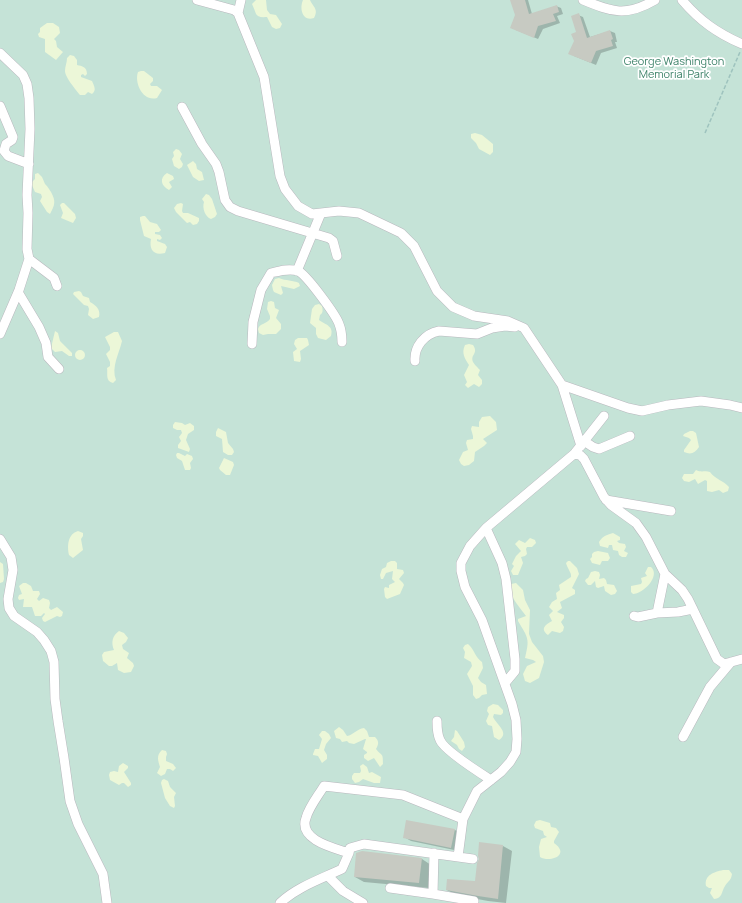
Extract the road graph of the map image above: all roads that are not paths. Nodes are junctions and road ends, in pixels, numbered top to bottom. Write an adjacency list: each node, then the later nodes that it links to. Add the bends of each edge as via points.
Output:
1 (197, 0): 6 (lane)
2 (241, 0): 6 (lane)
3 (583, 0): 4 (lane, via 603,8 623,11 641,8)
4 (655, 0)
5 (682, 0): 7 (lane, via 693,13 720,34)
6 (238, 13): 12 (lane, via 264,77 280,176 285,189 298,206 312,214)
7 (742, 44)
8 (0, 53): 11 (lane, via 23,76 27,84)
9 (0, 106): 11 (lane, via 13,136 4,151 8,156)
10 (182, 107): 13 (lane, via 216,164 225,200 230,207)
11 (29, 164): 15 (lane)
12 (321, 213): 13 (lane); 19 (lane, via 359,213 401,233 414,246 437,291 453,307 474,316 508,321)
13 (313, 233): 14 (lane, via 329,238 333,242); 16 (lane)
14 (337, 256)
15 (29, 259): 17 (lane, via 54,278); 18 (lane)
16 (297, 271): 21 (lane, via 330,307 339,323); 22 (lane, via 282,270 270,273 261,290 253,322)
17 (57, 286)
18 (18, 292): 20 (lane); 24 (lane, via 40,327 48,357)
19 (524, 328): 23 (lane, via 505,326 477,334 433,332 417,348); 25 (lane)
20 (0, 334)
21 (342, 342)
22 (252, 344)
23 (414, 361)
24 (60, 369)
25 (562, 386): 26 (lane, via 642,411 701,401); 29 (lane)
26 (742, 408)
27 (604, 416): 29 (lane)
28 (630, 436): 29 (lane, via 599,449)
29 (583, 443): 30 (lane)
30 (574, 454): 31 (lane, via 584,459); 33 (lane)
31 (606, 500): 32 (lane); 35 (lane, via 636,523)
32 (671, 511)
33 (486, 528): 41 (lane, via 502,563 506,579 515,658 514,671); 41 (lane, via 470,546 461,563 461,571 465,587 482,620)
34 (0, 539): 54 (lane, via 11,557 13,570 9,608 14,616 37,632 51,651 54,662 55,699 70,801 78,824 103,874)
35 (665, 574): 36 (lane, via 682,590); 37 (lane)
36 (693, 609): 37 (lane); 40 (lane, via 717,659 724,664)
37 (657, 613): 38 (lane)
38 (634, 616)
39 (742, 659): 40 (lane)
40 (731, 662): 43 (lane, via 710,687)
41 (505, 683): 44 (lane, via 516,720 516,752)
42 (437, 721): 44 (lane, via 437,732 446,749)
43 (684, 736)
44 (491, 780): 45 (lane, via 477,791)
45 (463, 819): 46 (lane, via 403,795 324,786 306,818 304,827 309,835 323,845); 48 (lane)
46 (349, 853): 47 (lane, via 350,848 364,844); 50 (lane, via 342,869)
47 (434, 853): 48 (lane); 52 (lane)
48 (458, 857): 49 (lane)
49 (473, 859)
50 (328, 876): 55 (lane, via 314,881); 56 (lane, via 342,891)
51 (390, 888): 52 (lane)
52 (433, 894): 53 (lane)
53 (474, 901)
54 (107, 903)
55 (280, 903)
56 (363, 903)

